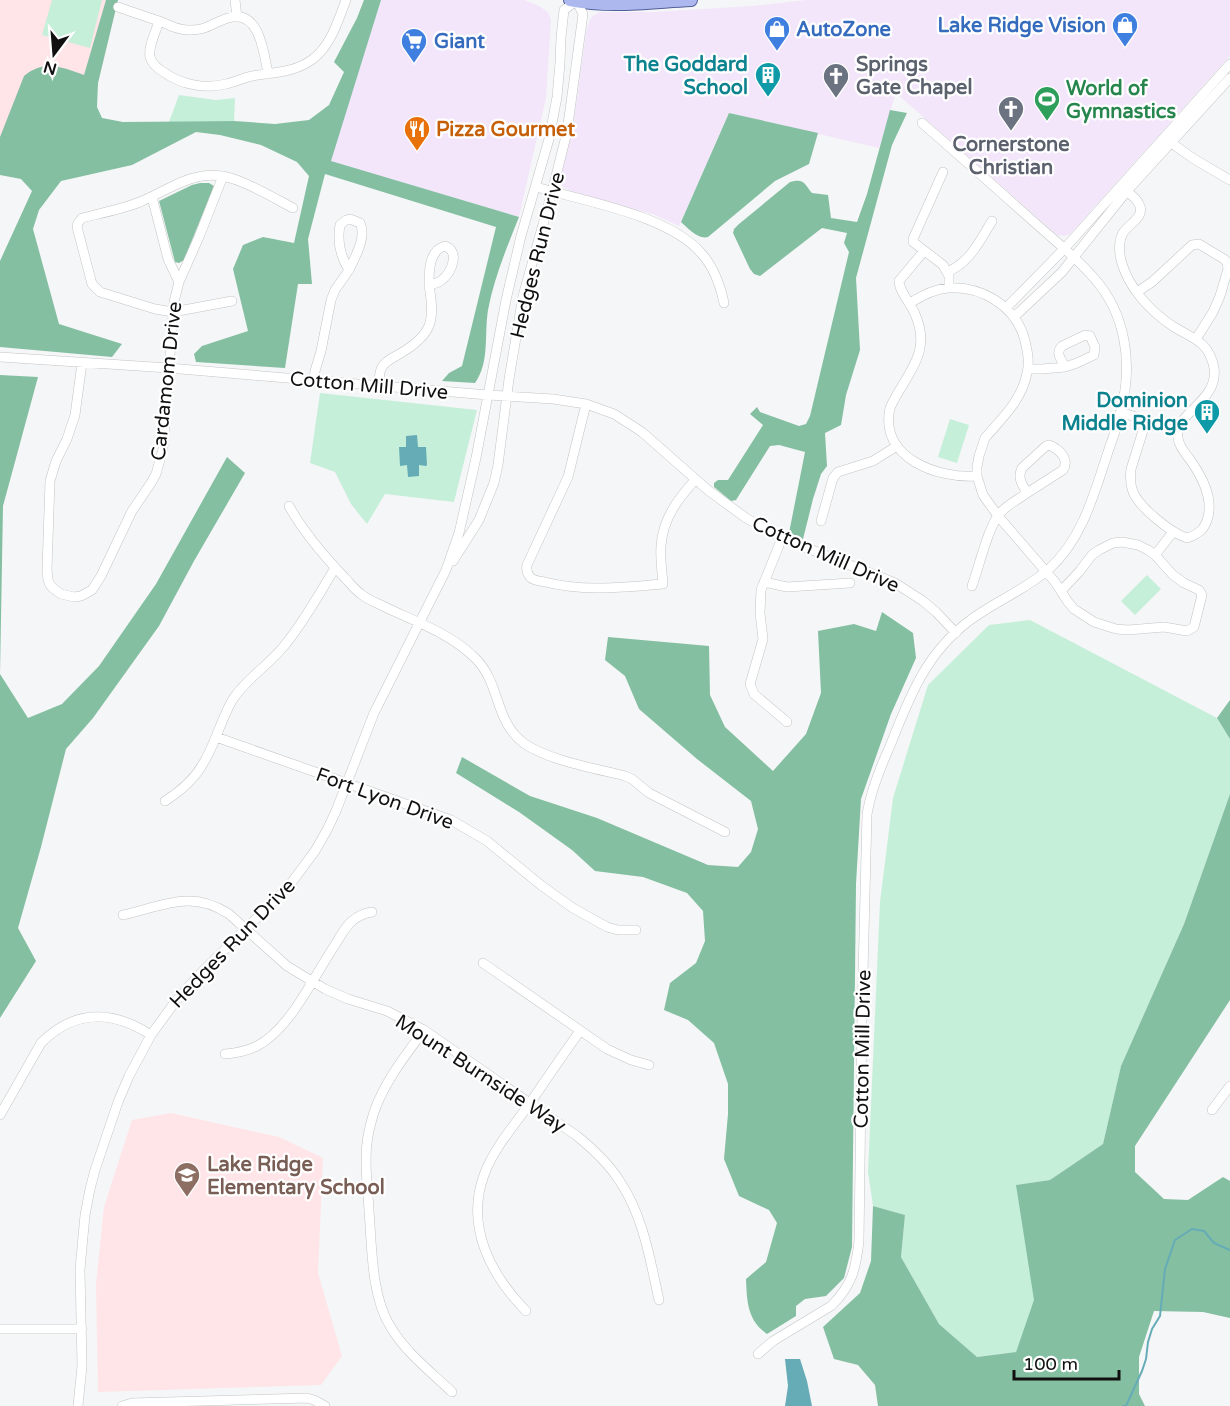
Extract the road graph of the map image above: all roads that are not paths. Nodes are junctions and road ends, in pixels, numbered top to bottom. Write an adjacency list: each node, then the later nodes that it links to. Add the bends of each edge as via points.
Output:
1 (235, 0): 6 (street)
2 (346, 0): 9 (street, via 321,51 302,66)
3 (574, 0): 4 (main road, via 612,4); 16 (street, Hedges Run Drive, via 564,10 557,97); 18 (street, Hedges Run Drive, via 583,14 567,132)
4 (691, 0)
5 (118, 7): 7 (street)
6 (237, 17): 7 (street, via 192,30); 9 (street, via 257,29)
7 (159, 21): 9 (street, via 149,54 153,64 170,76 188,84 211,86)
8 (1230, 64): 22 (street)
9 (268, 74)
10 (1230, 78): 12 (street)
11 (922, 123): 22 (street)
12 (1170, 142): 15 (street); 17 (street)
13 (944, 172): 23 (street, via 912,239)
14 (223, 176): 19 (street, via 195,177); 20 (street); 27 (street, Cardamom Drive)
15 (1230, 180)
16 (536, 187): 18 (street); 37 (street, Hedges Run Drive)
17 (1126, 191): 24 (street); 30 (street, via 1139,204 1140,212 1122,234 1119,248 1125,271)
18 (552, 192): 32 (street, via 641,217 680,234 711,266); 38 (street, Hedges Run Drive, via 527,278)
19 (152, 196): 27 (street, via 168,259); 35 (street, via 124,208 82,218 77,227 95,288)
20 (293, 208)
21 (992, 221): 26 (street, via 968,258)
22 (1064, 249): 24 (street); 34 (street)
23 (924, 251): 26 (street); 33 (street, via 899,281)
24 (1074, 257): 36 (street); 50 (street, via 1101,287 1121,326 1127,358)
25 (349, 270): 25 (street, via 362,231 360,224 346,219 340,225 339,239); 45 (street, via 331,300)
26 (947, 272): 29 (street)
27 (179, 282): 35 (street, Cardamom Drive)
28 (429, 285): 46 (street, via 433,311 428,328 418,342 386,363 380,372)
29 (949, 288): 33 (street); 34 (street, via 983,293)
30 (1137, 292): 39 (street, via 1162,319); 39 (street, via 1192,245 1199,244 1224,259 1228,269 1220,296)
31 (232, 301): 35 (street)
32 (724, 303)
33 (910, 303): 53 (street, via 922,341 917,360 890,408 888,425)
34 (1006, 308): 36 (street)
35 (173, 312): 43 (street, Cardamom Drive)
36 (1014, 317): 44 (street, via 1027,346)
37 (501, 325): 38 (street); 47 (street, Hedges Run Drive)
38 (518, 328): 48 (street, Hedges Run Drive)
39 (1196, 339): 52 (street, via 1211,357 1213,382 1207,395 1182,420)
40 (0, 357): 41 (street, Cotton Mill Drive)
41 (82, 363): 43 (street, Cotton Mill Drive); 43 (street, Cardamom Drive, via 75,416 50,481 48,580 61,594 74,597 92,590 132,511 156,474 163,449)
42 (1065, 367): 44 (street)
43 (169, 368): 45 (street, Cotton Mill Drive)
44 (1028, 369): 54 (street, via 1013,405 985,438)
45 (314, 380): 46 (street, Cotton Mill Drive)
46 (379, 386): 47 (street, Cotton Mill Drive)
47 (489, 395): 48 (street, Cotton Mill Drive); 64 (street, Hedges Run Drive, via 463,519)
48 (507, 396): 49 (street, Cotton Mill Drive); 64 (street, Hedges Run Drive, via 498,465 488,500)
49 (586, 404): 55 (street, Cotton Mill Drive, via 614,414 642,432); 55 (street, via 568,477 526,565 531,578 584,588 663,584 664,529 672,508)
50 (1121, 412): 51 (street); 65 (street, via 1085,516 1065,552)
51 (1146, 421): 52 (street); 60 (street, via 1131,469 1131,483 1140,502)
52 (1178, 432): 60 (street, via 1180,446 1203,480 1209,512 1204,527 1194,536 1187,538)
53 (897, 446): 54 (street, via 932,471 957,477); 59 (street, via 873,460 838,472)
54 (977, 476): 58 (street, via 983,495)
55 (695, 480): 61 (street, Cotton Mill Drive, via 742,516)
56 (1028, 493): 56 (street, via 1063,470 1064,457 1052,445 1022,468 1021,483); 58 (street)
57 (289, 506): 63 (street)
58 (998, 516): 65 (street); 68 (street)
59 (821, 521)
60 (1173, 532): 62 (street)
61 (782, 537): 66 (street); 71 (street, Cotton Mill Drive, via 896,583 922,600)
62 (1155, 555): 69 (street, via 1129,542 1105,546 1092,555); 69 (street, via 1173,575 1202,592 1190,630 1105,627 1081,615)
63 (335, 568): 70 (street, via 362,595); 73 (street, via 284,646 233,699)
64 (446, 570): 70 (street, Hedges Run Drive)
65 (1046, 571): 69 (street); 71 (street)
66 (764, 582): 67 (street, via 787,587); 72 (street, via 760,598 763,639 750,684 754,694)
67 (850, 583)
68 (972, 586)
69 (1061, 591)
70 (420, 623): 74 (street, Hedges Run Drive, via 374,713); 76 (street, via 466,650 481,665 492,683 503,718 524,743 535,750 632,779 649,793)
71 (956, 633): 96 (street, Cotton Mill Drive, via 915,685 869,800 859,1240 854,1273 831,1306)
72 (787, 722)
73 (216, 736): 74 (street, Fort Lyon Drive); 75 (street, via 195,775)
74 (346, 783): 79 (street, Hedges Run Drive, via 315,851 289,886); 80 (street, Fort Lyon Drive, via 451,820 487,841 573,908 607,927)
75 (165, 801)
76 (725, 832)
77 (372, 912): 82 (street, via 348,924)
78 (123, 915): 79 (street, Mount Burnside Way, via 192,900 220,908)
79 (245, 929): 82 (street, Mount Burnside Way); 85 (street, Hedges Run Drive, via 190,985)
80 (636, 930)
81 (483, 963): 84 (street)
82 (312, 982): 83 (street, Mount Burnside Way); 86 (street, via 290,1015 266,1040 250,1049)
83 (424, 1030): 89 (street, Mount Burnside Way); 97 (street, via 387,1084 369,1129 367,1174 373,1260 378,1297 389,1325)
84 (580, 1031): 87 (street, via 613,1052); 89 (street)
85 (151, 1035): 91 (street, via 130,1023 105,1016 81,1018 64,1025 41,1043); 95 (street, Hedges Run Drive, via 118,1102 90,1189 82,1242)
86 (225, 1054)
87 (649, 1065)
88 (1230, 1086): 90 (street)
89 (530, 1103): 92 (street, Mount Burnside Way, via 591,1148 620,1181 641,1225); 93 (street, via 489,1163 480,1187 478,1209 489,1262)
90 (1212, 1110)
91 (0, 1115)
92 (659, 1300)
93 (526, 1311)
94 (0, 1329): 95 (street)
95 (82, 1329): 98 (street, Hedges Run Drive)
96 (758, 1354)
97 (452, 1392)
98 (78, 1406)
99 (122, 1406): 100 (street, via 307,1398)
100 (325, 1406)

